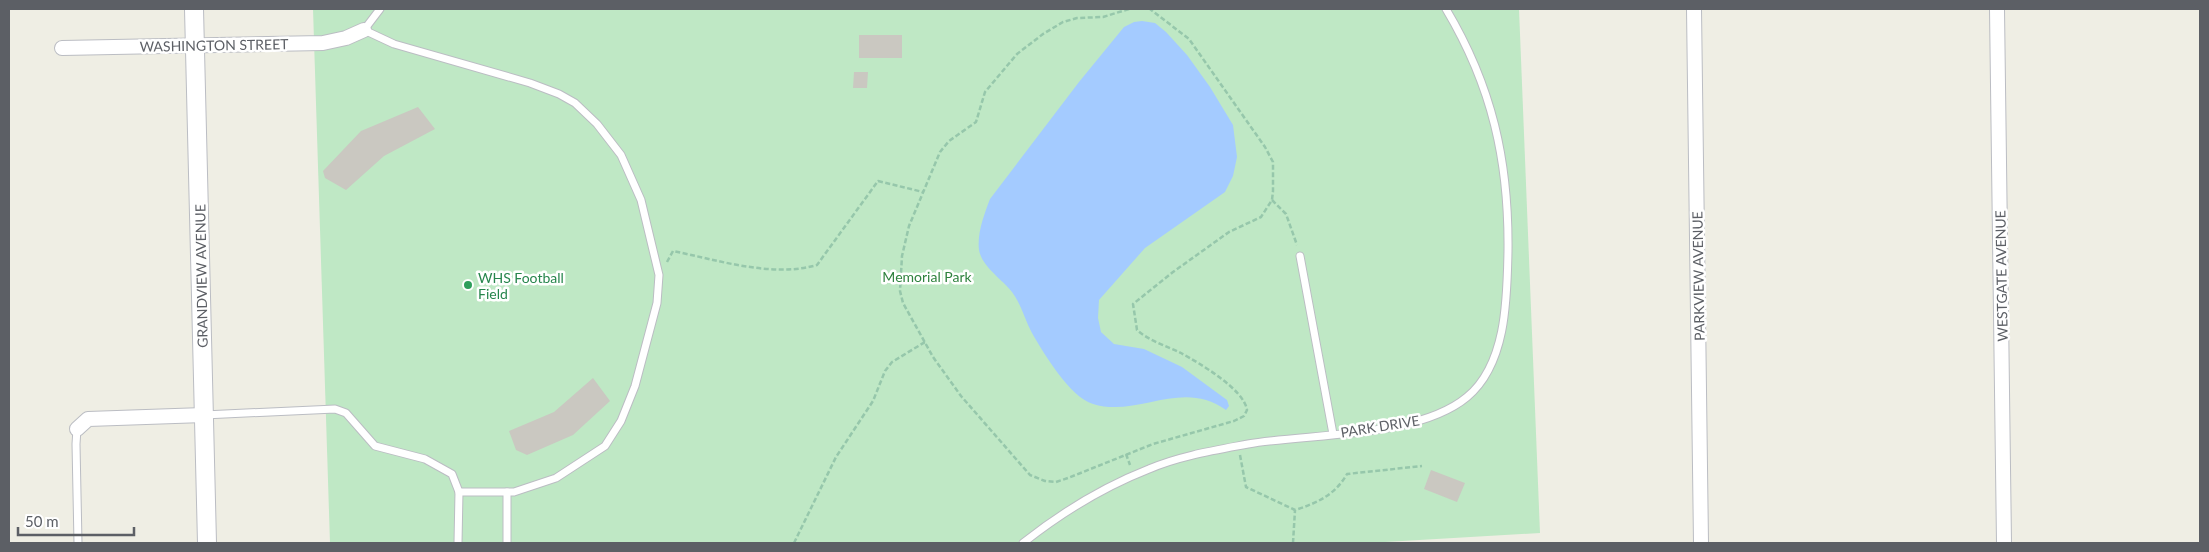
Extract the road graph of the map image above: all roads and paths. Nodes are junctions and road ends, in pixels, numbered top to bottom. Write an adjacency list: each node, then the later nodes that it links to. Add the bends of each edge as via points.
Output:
1 (194, 9): 9 (street, GRANDVIEW AVENUE)
2 (380, 9): 8 (lane)
3 (1130, 9): 11 (path, via 1103,17 1063,22 1017,54 985,92 976,122 940,152)
4 (1150, 9): 12 (path, via 1189,40 1265,147 1273,162)
5 (1446, 9): 18 (lane, PARK DRIVE, via 1475,61 1503,156 1508,228 1508,293 1504,322 1486,372 1469,395 1448,411 1393,426)
6 (1694, 9): 31 (street, PARKVIEW AVENUE)
7 (1998, 9): 32 (street, WESTGATE AVENUE)
8 (364, 30): 9 (street, WASHINGTON STREET, via 323,43); 14 (lane, via 394,44 530,83 575,103 598,124 621,156 641,200)
9 (195, 45): 10 (street, WASHINGTON STREET); 16 (street, GRANDVIEW AVENUE)
10 (62, 48)
11 (923, 192): 14 (path, via 878,181 817,265 781,271 673,251); 15 (path, via 909,226 900,291)
12 (1272, 200): 13 (path, via 1286,214); 15 (path, via 1261,216 1229,232 1133,304 1137,330 1141,334 1222,379 1243,398 1247,410 1244,416 1234,421 1153,444 1056,482 1045,481 1030,475 997,439 961,396)
13 (1300, 256): 18 (lane)
14 (658, 275): 22 (lane, via 657,303 635,386 621,421 605,446 556,478)
15 (924, 342): 28 (path, via 892,362 885,371 873,401 836,457)
16 (204, 415): 17 (street, via 88,419); 21 (lane, via 335,409 346,413 375,446 425,459 452,474); 25 (street, GRANDVIEW AVENUE)
17 (77, 429): 24 (lane)
18 (1333, 434): 19 (lane, PARK DRIVE)
19 (1239, 446): 23 (path, via 1246,487); 29 (lane, PARK DRIVE, via 1150,468 1063,512)
20 (1422, 466): 23 (path, via 1347,474 1339,487 1316,503)
21 (459, 492): 22 (lane); 26 (lane)
22 (507, 492): 27 (lane)
23 (1294, 510): 30 (path)
24 (78, 543)
25 (207, 543)
26 (458, 543)
27 (507, 543)
28 (794, 543)
29 (1023, 543)
30 (1293, 543)
31 (1701, 543)
32 (2004, 543)

